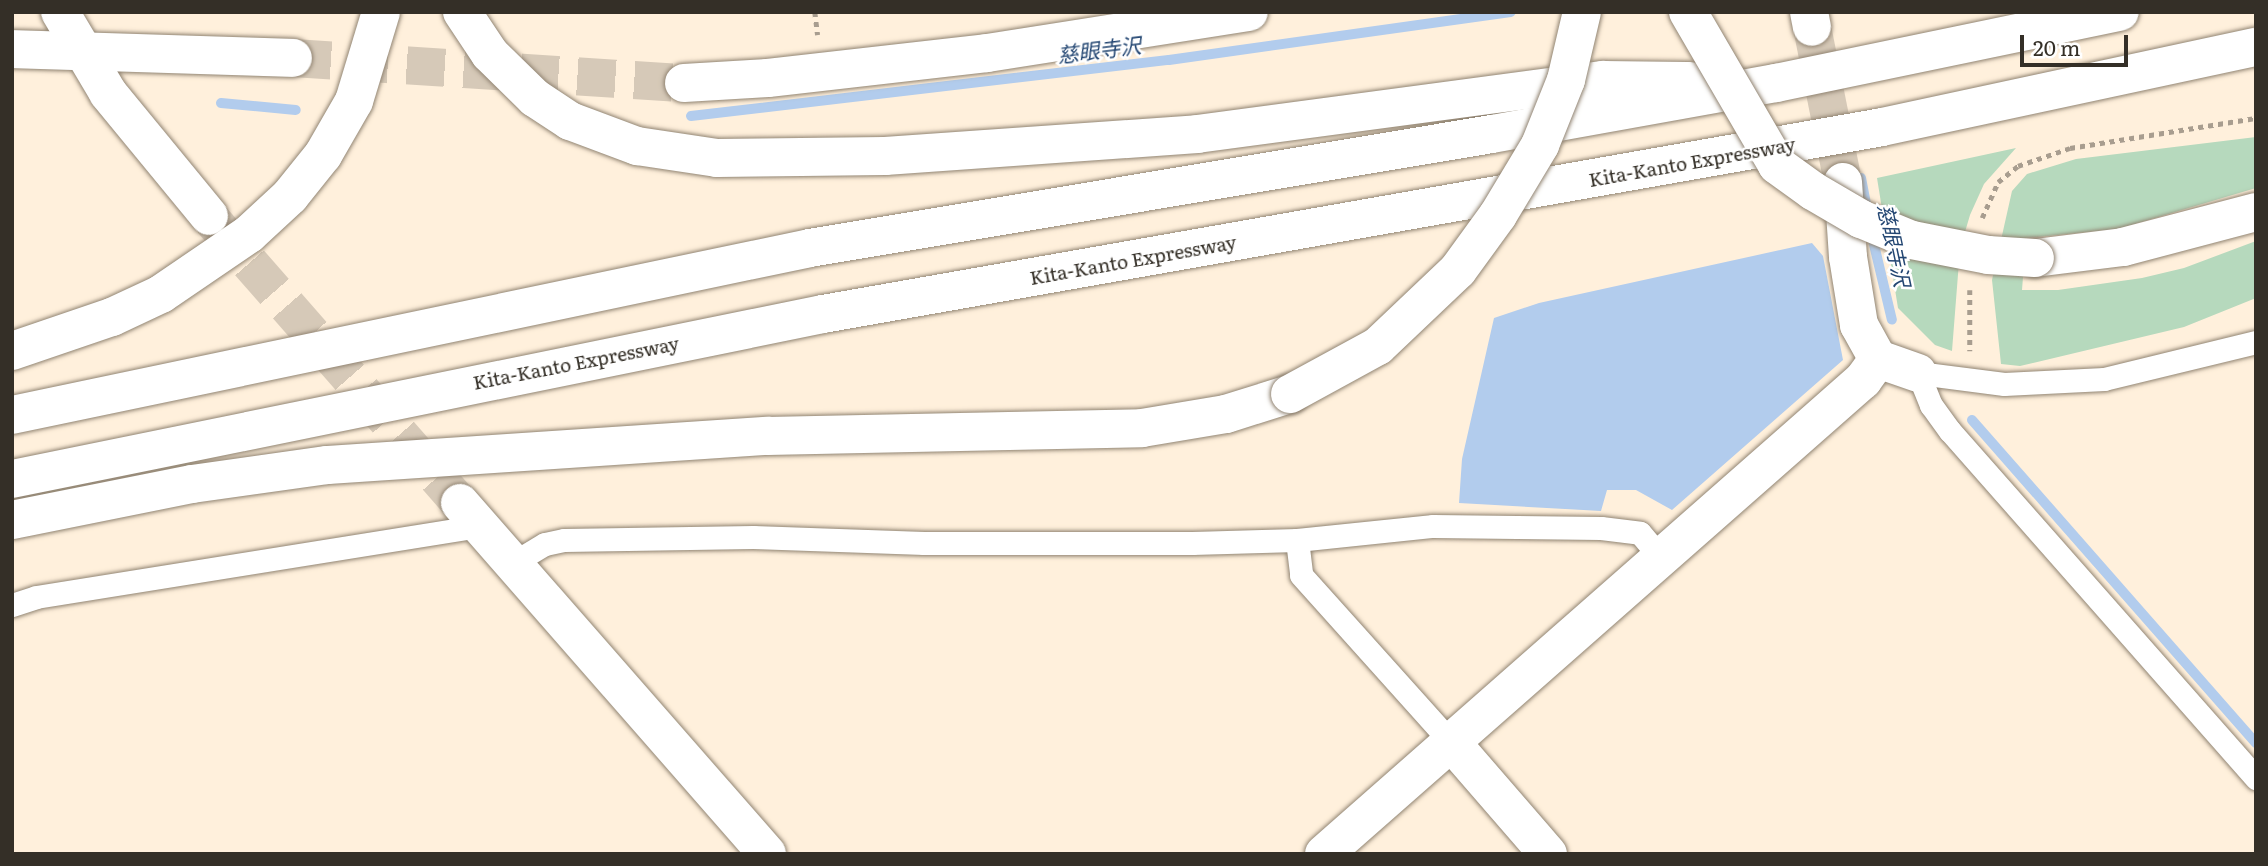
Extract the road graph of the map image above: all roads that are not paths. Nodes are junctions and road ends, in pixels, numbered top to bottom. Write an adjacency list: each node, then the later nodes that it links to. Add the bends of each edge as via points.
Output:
1 (60, 12): 9 (main road)
2 (381, 12): 18 (main road, via 354,101 323,155 280,206 202,269 160,294 101,321)
3 (462, 12): 13 (main road, via 490,54 535,98 570,121 637,146 717,158 885,156 1198,134 1602,80)
4 (1249, 12): 12 (main road, via 987,53)
5 (1582, 12): 24 (main road, bridge, via 1566,80 1540,145 1499,215 1458,270 1378,346 1290,394 1226,414 1142,428 767,436 328,465 192,484)
6 (1688, 12): 15 (main road, bridge, via 1777,165 1860,219 1912,240 1988,255 2035,258 2123,247)
7 (2120, 12): 13 (main road)
8 (2256, 47): 22 (main road, Kita-Kanto Expressway, via 1842,134 823,314)
9 (78, 48): 10 (main road); 11 (main road); 16 (main road, via 142,139)
10 (12, 49)
11 (293, 58)
12 (684, 83)
13 (1776, 83): 21 (main road, via 810,248)
14 (1843, 182): 19 (main road, via 1859,325)
15 (2256, 212)
16 (209, 216)
17 (2256, 342): 20 (lane, via 2104,379 2004,384)
18 (12, 351)
19 (1878, 359): 20 (main road); 26 (main road, via 1863,380)
20 (1918, 373): 30 (lane, via 1931,405 1950,431)
21 (12, 415)
22 (12, 479)
23 (469, 514): 27 (main road); 28 (lane)
24 (12, 520)
25 (1297, 540): 26 (lane, via 1433,526 1601,528 1640,533); 27 (lane, via 575,540 545,544); 29 (lane, via 1301,575)
26 (1660, 557): 29 (main road)
27 (513, 563): 32 (main road)
28 (12, 605)
29 (1451, 742): 31 (main road); 33 (main road)
30 (2256, 778)
31 (1539, 851)
32 (767, 854)
33 (1324, 854)

